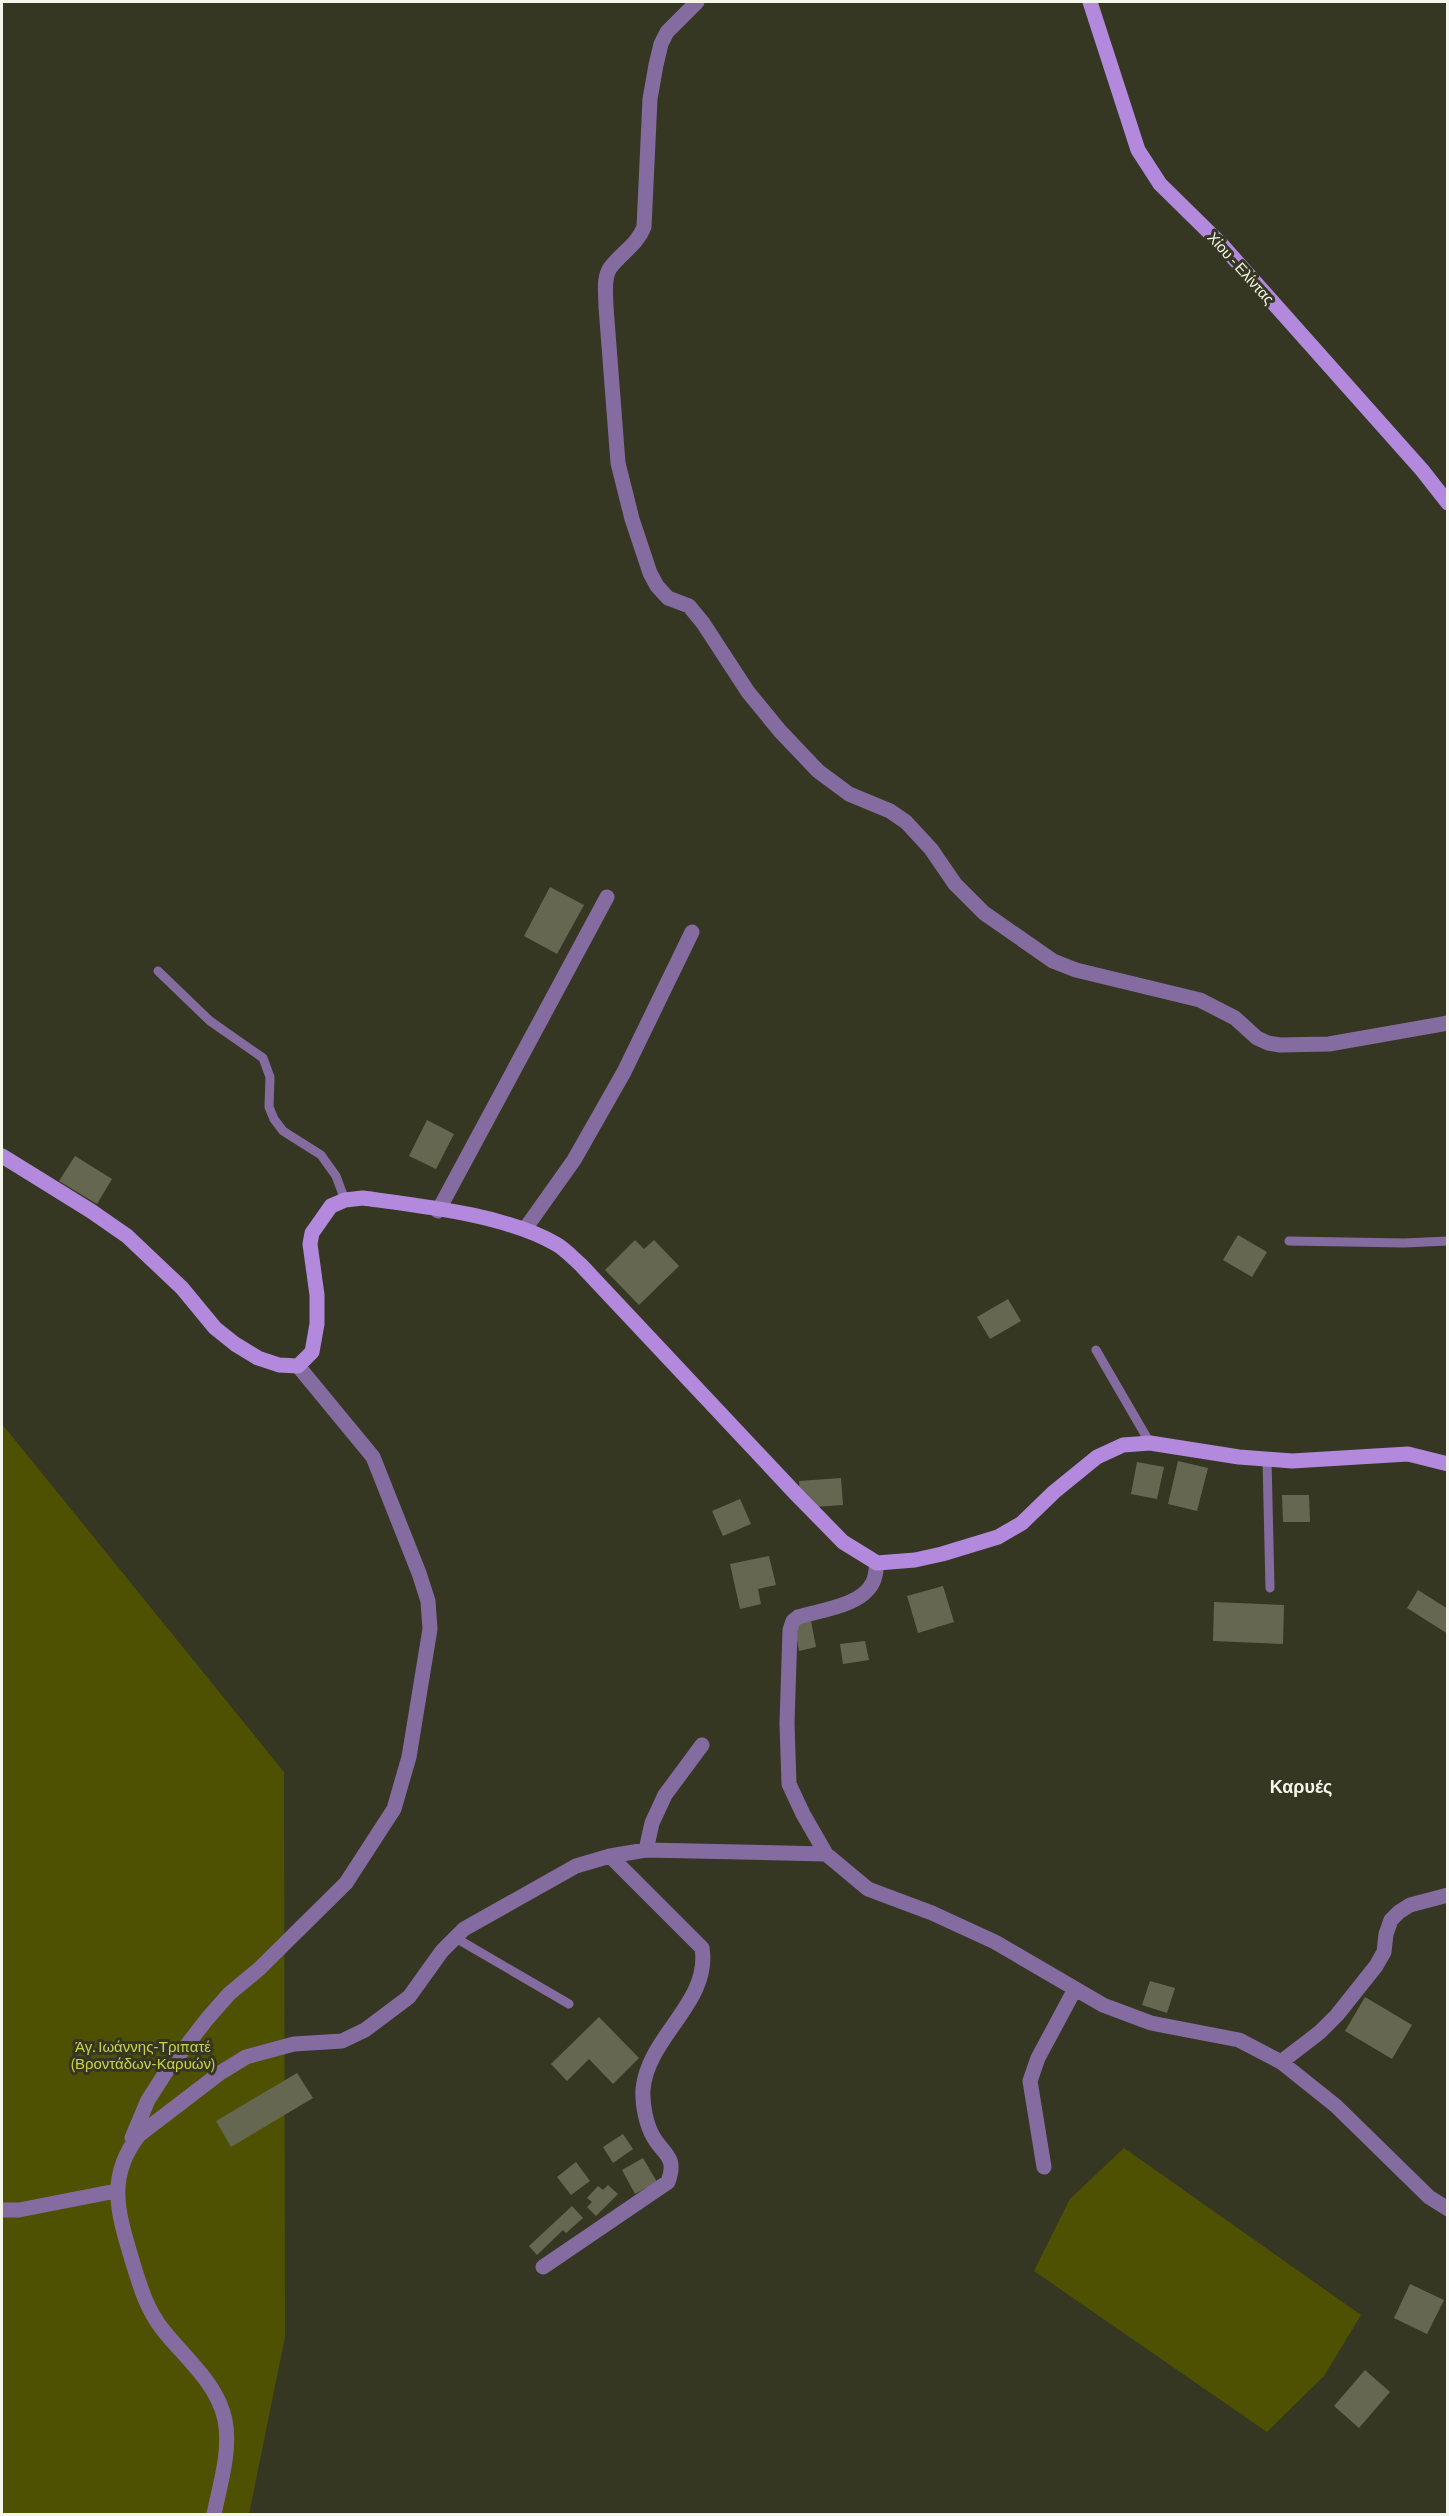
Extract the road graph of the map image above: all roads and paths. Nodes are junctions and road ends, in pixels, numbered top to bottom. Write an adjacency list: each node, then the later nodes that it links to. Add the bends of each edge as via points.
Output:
1 (697, 2): 7 (street, via 667,32 661,44 650,99 644,227 640,238 609,269 606,281 618,463 636,530 657,586 668,597 689,606 703,622 748,692 818,771 849,794 906,822 968,898 1053,961 1200,1000 1235,1018 1257,1038 1280,1045 1329,1044)
2 (1090, 2): 3 (street, Χίου - Ελίντας, via 1135,141 1160,184 1221,244)
3 (1448, 503)
4 (607, 897): 10 (street)
5 (692, 932): 11 (street, via 624,1072 574,1160)
6 (158, 971): 9 (lane, via 210,1021 263,1058 270,1077 269,1107 274,1119 283,1131 321,1155 336,1176)
7 (1448, 1023)
8 (2, 1156): 15 (street, via 127,1236 235,1344 258,1358)
9 (345, 1200): 10 (street, via 363,1198); 15 (street, via 331,1206 311,1238 317,1324 312,1352)
10 (438, 1211): 11 (street)
11 (525, 1229): 19 (street, via 558,1245 581,1265 843,1542)
12 (1448, 1240): 13 (lane)
13 (1289, 1241)
14 (1096, 1350): 16 (lane)
15 (298, 1366): 30 (street, via 373,1457 428,1601 430,1629 409,1757 394,1809 346,1883 207,2019 148,2100)
16 (1150, 1443): 17 (street); 19 (street, via 1123,1445 1097,1457 1022,1523 998,1537 933,1556)
17 (1267, 1459): 18 (street, via 1408,1454); 20 (lane)
18 (1448, 1464)
19 (877, 1563): 23 (street, via 865,1594 798,1617 790,1630 789,1784)
20 (1270, 1588)
21 (702, 1744): 22 (street, via 665,1795 652,1823)
22 (646, 1850): 23 (street); 24 (street)
23 (826, 1854): 27 (street, via 868,1889 995,1942)
24 (610, 1856): 26 (street, via 576,1866 547,1881); 37 (street, via 702,1948 701,1977 653,2056 643,2088 644,2108 653,2137 669,2156 671,2174 668,2182)
25 (1448, 1895): 29 (street, via 1399,1912 1391,1920 1384,1952 1376,1966 1337,2015)
26 (454, 1937): 28 (lane); 30 (street, via 409,1997 382,2019 342,2041 294,2044 246,2057 150,2124)
27 (1074, 1989): 29 (street, via 1102,2005 1151,2023 1239,2040); 31 (street, via 1030,2081)
28 (569, 2004)
29 (1281, 2062): 33 (street, via 1336,2106)
30 (129, 2148): 32 (street)
31 (1044, 2167)
32 (116, 2191): 36 (street); 38 (street, via 120,2225 147,2307 209,2383 225,2421 224,2470)
33 (1429, 2197): 34 (street); 35 (street)
34 (1448, 2198)
35 (1448, 2209)
36 (2, 2210)
37 (543, 2267)
38 (214, 2514)

